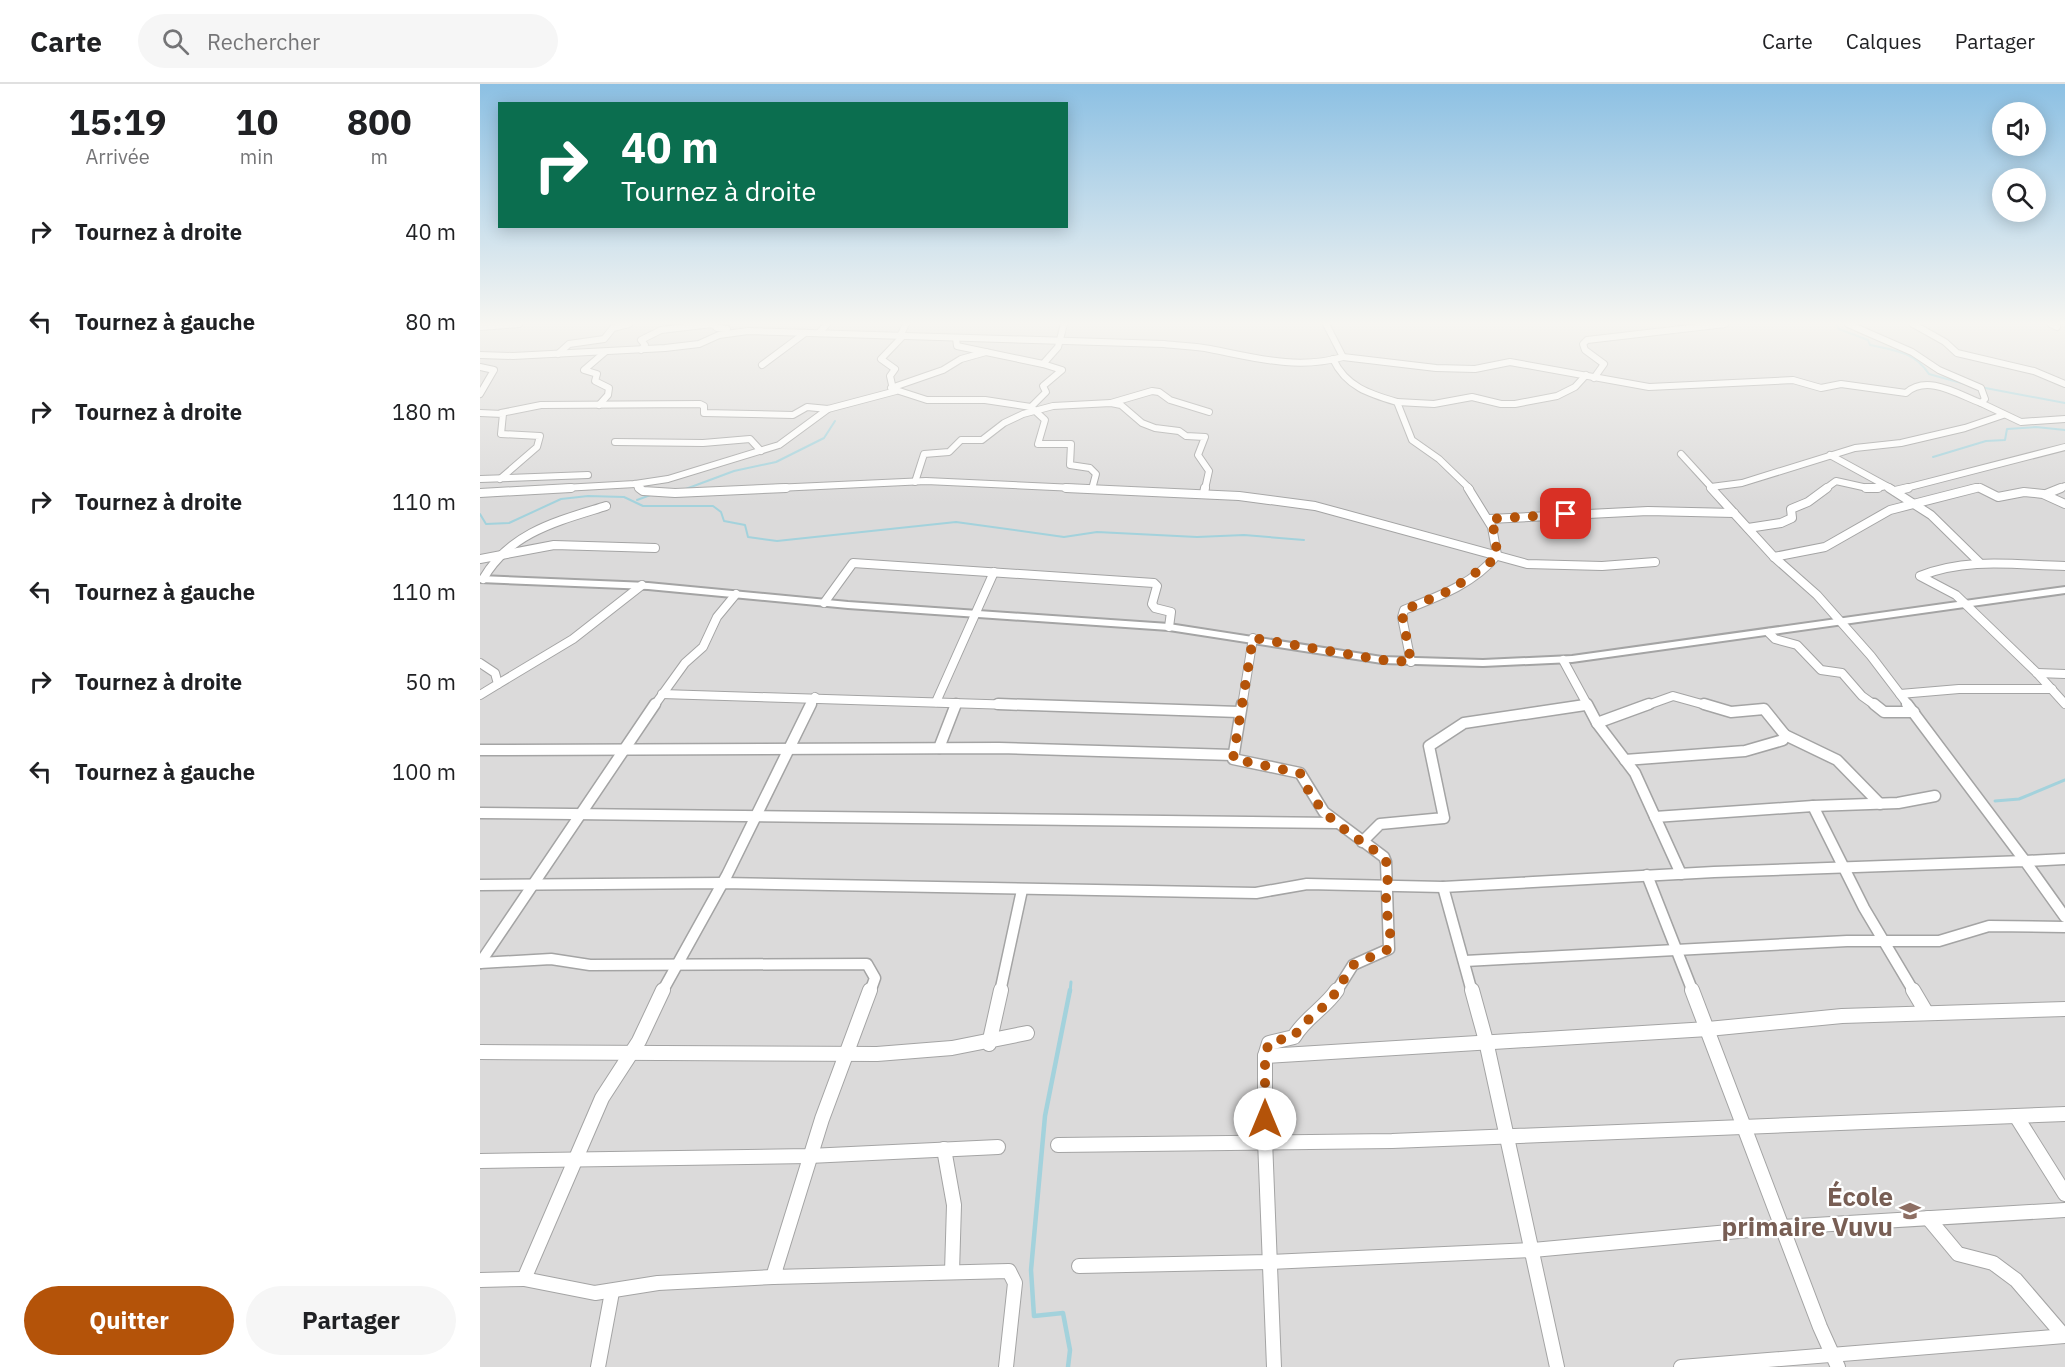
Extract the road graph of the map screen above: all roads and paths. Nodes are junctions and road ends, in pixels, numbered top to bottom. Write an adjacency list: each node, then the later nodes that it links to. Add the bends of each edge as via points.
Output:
1 (601, 384): 17 (street, via 609,388)
2 (892, 384): 13 (street)
3 (907, 384): 13 (street)
4 (1046, 384): 19 (street, via 1046,392)
5 (1350, 384): 14 (street)
6 (1578, 384): 14 (street, via 1557,396 1515,404 1472,396 1434,404)
7 (1633, 384): 8 (street, via 1654,387)
8 (1716, 384)
9 (1807, 384): 10 (street, via 1821,388 1841,384 1906,393)
10 (1917, 384)
11 (1927, 384): 15 (street)
12 (1973, 384): 15 (street, via 1985,399)
13 (894, 389): 18 (street); 19 (street, via 927,400 985,400)
14 (1397, 402): 49 (street, via 1409,437 1465,483)
15 (1981, 403): 23 (street)
16 (1111, 404): 19 (street); 20 (street, via 1157,391 1170,400); 43 (street, via 1121,405 1142,423 1155,428 1205,437 1198,455 1209,471)
17 (599, 405): 18 (street, via 700,404 704,405 704,413 777,415 796,415 810,407); 22 (street, via 541,405)
18 (828, 409): 27 (street, via 792,438)
19 (1034, 409): 34 (street, via 1004,423 982,440 961,440 949,452 924,454); 40 (street, via 1046,421 1038,444 1071,444 1070,464 1090,468 1096,474)
20 (1209, 412)
21 (480, 413): 22 (street)
22 (501, 413): 33 (street, via 501,434 540,436 537,447)
23 (2003, 415): 24 (street, via 2022,423 2056,417); 29 (street, via 1926,438)
24 (2065, 420)
25 (615, 442): 27 (street, via 750,439)
26 (2065, 447): 31 (street)
27 (761, 451): 35 (street, via 668,479)
28 (1681, 454): 38 (street)
29 (1830, 455): 36 (street); 38 (street, via 1742,483)
30 (588, 475): 33 (street)
31 (1957, 476): 39 (street); 41 (street)
32 (480, 479): 33 (street)
33 (498, 479): 42 (street)
34 (915, 482): 35 (street, via 658,492 643,491); 40 (street)
35 (635, 484): 42 (street)
36 (1886, 486): 41 (street); 50 (street, via 1874,489 1836,481 1808,502 1791,509 1792,518)
37 (2065, 486): 44 (street)
38 (1711, 487): 48 (street)
39 (1979, 487): 44 (street, via 2000,497 2024,492); 45 (street)
40 (1092, 489): 43 (street)
41 (1895, 491): 45 (street)
42 (481, 493)
43 (1204, 493): 52 (street, via 1315,506)
44 (2046, 494): 46 (street)
45 (1914, 503): 54 (street, via 1890,510 1831,545); 56 (street, via 1939,520)
46 (2065, 504)
47 (606, 506): 53 (street, via 516,540)
48 (1734, 513): 49 (street, via 1658,511); 50 (street)
49 (1490, 519): 52 (street, via 1497,539)
50 (1748, 528): 54 (street)
51 (655, 548): 53 (street, via 554,545)
52 (1497, 555): 57 (street, via 1549,566); 72 (street, via 1481,571 1451,590 1404,610)
53 (495, 556): 55 (street); 60 (street)
54 (1774, 557): 67 (street)
55 (480, 559)
56 (1979, 561): 58 (street); 64 (street, via 1920,576)
57 (1655, 562)
58 (2065, 566)
59 (994, 572): 65 (street, via 853,563); 66 (street); 68 (street, via 1154,583 1157,586 1152,604 1171,612)
60 (481, 579): 61 (street)
61 (642, 585): 63 (street); 76 (street, via 607,616)
62 (2065, 590): 64 (street)
63 (736, 594): 65 (street); 78 (street, via 717,617 703,647 685,663)
64 (1964, 602): 67 (street); 74 (street)
65 (824, 603): 66 (street)
66 (977, 613): 68 (street); 82 (street)
67 (1841, 621): 69 (street); 79 (street)
68 (1169, 627): 70 (street)
69 (1769, 633): 71 (street); 87 (street, via 1775,639 1797,645 1821,670 1842,673 1862,696 1884,712)
70 (1253, 638): 72 (street); 86 (street)
71 (1563, 660): 72 (street); 85 (street)
72 (1411, 662)
73 (480, 663): 76 (street, via 498,674)
74 (2037, 673): 75 (street); 77 (street)
75 (2065, 674)
76 (498, 684): 80 (street)
77 (2052, 689): 79 (street, via 1959,689); 84 (street)
78 (662, 694): 81 (street); 90 (street)
79 (1900, 694): 87 (street)
80 (480, 695)
81 (815, 697): 82 (street); 91 (street)
82 (936, 702): 83 (street)
83 (957, 703): 86 (street); 92 (street)
84 (2065, 704)
85 (1585, 705): 88 (street); 104 (street, via 1460,724 1429,746 1444,819 1380,824)
86 (1239, 712): 94 (street)
87 (1914, 712): 106 (street)
88 (1597, 723): 89 (street, via 1645,705 1681,697 1731,712 1764,709); 95 (street)
89 (1785, 735): 95 (street, via 1783,740 1745,751); 97 (street, via 1837,760)
90 (627, 747): 91 (street); 93 (street); 100 (street)
91 (788, 747): 92 (street); 101 (street)
92 (939, 748): 94 (street)
93 (480, 750)
94 (1232, 755): 103 (street, via 1236,761 1300,773 1309,796)
95 (1625, 760): 102 (street)
96 (1935, 796): 97 (street)
97 (1880, 804): 98 (street)
98 (1813, 806): 102 (street); 107 (street)
99 (480, 813): 100 (street)
100 (583, 815): 101 (street); 112 (street)
101 (754, 816): 103 (street); 110 (street)
102 (1655, 817): 108 (street)
103 (1336, 823): 104 (street)
104 (1362, 842): 114 (street, via 1386,860)
105 (2065, 859): 106 (street)
106 (2025, 861): 107 (street); 116 (street)
107 (1846, 868): 108 (street); 118 (street)
108 (1681, 874): 109 (street)
109 (1647, 875): 113 (street); 119 (street)
110 (722, 883): 112 (street); 115 (street); 122 (street)
111 (480, 885): 112 (street)
112 (534, 885): 121 (street)
113 (1443, 887): 114 (street); 120 (street)
114 (1387, 888): 115 (street, via 1307,884 1256,893); 132 (street, via 1389,949 1353,965 1330,1001 1294,1037 1271,1041)
115 (1022, 890): 128 (street)
116 (2065, 917)
117 (2065, 927): 118 (street, via 1989,926 1939,941)
118 (1882, 940): 119 (street); 124 (street)
119 (1676, 949): 120 (street); 125 (street)
120 (1465, 961): 127 (street)
121 (480, 963): 122 (street, via 551,959 590,965)
122 (674, 966): 129 (street); 131 (street, via 867,964 875,978)
123 (2065, 1009): 124 (street)
124 (1926, 1012): 125 (street)
125 (1708, 1029): 127 (street); 135 (street)
126 (1027, 1033): 128 (street)
127 (1486, 1041): 132 (street); 136 (street)
128 (989, 1044): 131 (street, via 947,1051)
129 (633, 1050): 130 (street); 131 (street); 142 (street, via 602,1098)
130 (480, 1052)
131 (846, 1054): 141 (street)
132 (1265, 1056): 137 (street)
133 (2065, 1114): 134 (street)
134 (2016, 1116): 135 (street); 144 (street)
135 (1745, 1125): 136 (street); 147 (street)
136 (1508, 1136): 137 (street, via 1392,1141); 148 (street)
137 (1265, 1140): 138 (street); 149 (street)
138 (1058, 1145)
139 (998, 1147): 140 (street)
140 (944, 1149): 141 (street); 151 (street, via 954,1205)
141 (809, 1156): 142 (street); 152 (street)
142 (574, 1160): 143 (street); 153 (street)
143 (480, 1161)
144 (2065, 1194)
145 (2065, 1210): 146 (street)
146 (1928, 1218): 147 (street); 156 (street, via 1958,1254 1993,1263 2016,1280)
147 (1782, 1227): 148 (street); 157 (street)
148 (1533, 1250): 149 (street); 161 (street)
149 (1269, 1262): 150 (street); 160 (street)
150 (1079, 1266)
151 (952, 1272): 152 (street); 159 (street, via 1009,1271 1013,1275)
152 (773, 1277): 155 (street, via 658,1283)
153 (524, 1279): 154 (street); 155 (street)
154 (480, 1280)
155 (612, 1293): 158 (street)
156 (2064, 1336): 157 (street)
157 (1835, 1360): 162 (street)
158 (598, 1367)
159 (1006, 1367)
160 (1274, 1367)
161 (1557, 1367)
162 (1681, 1367)

